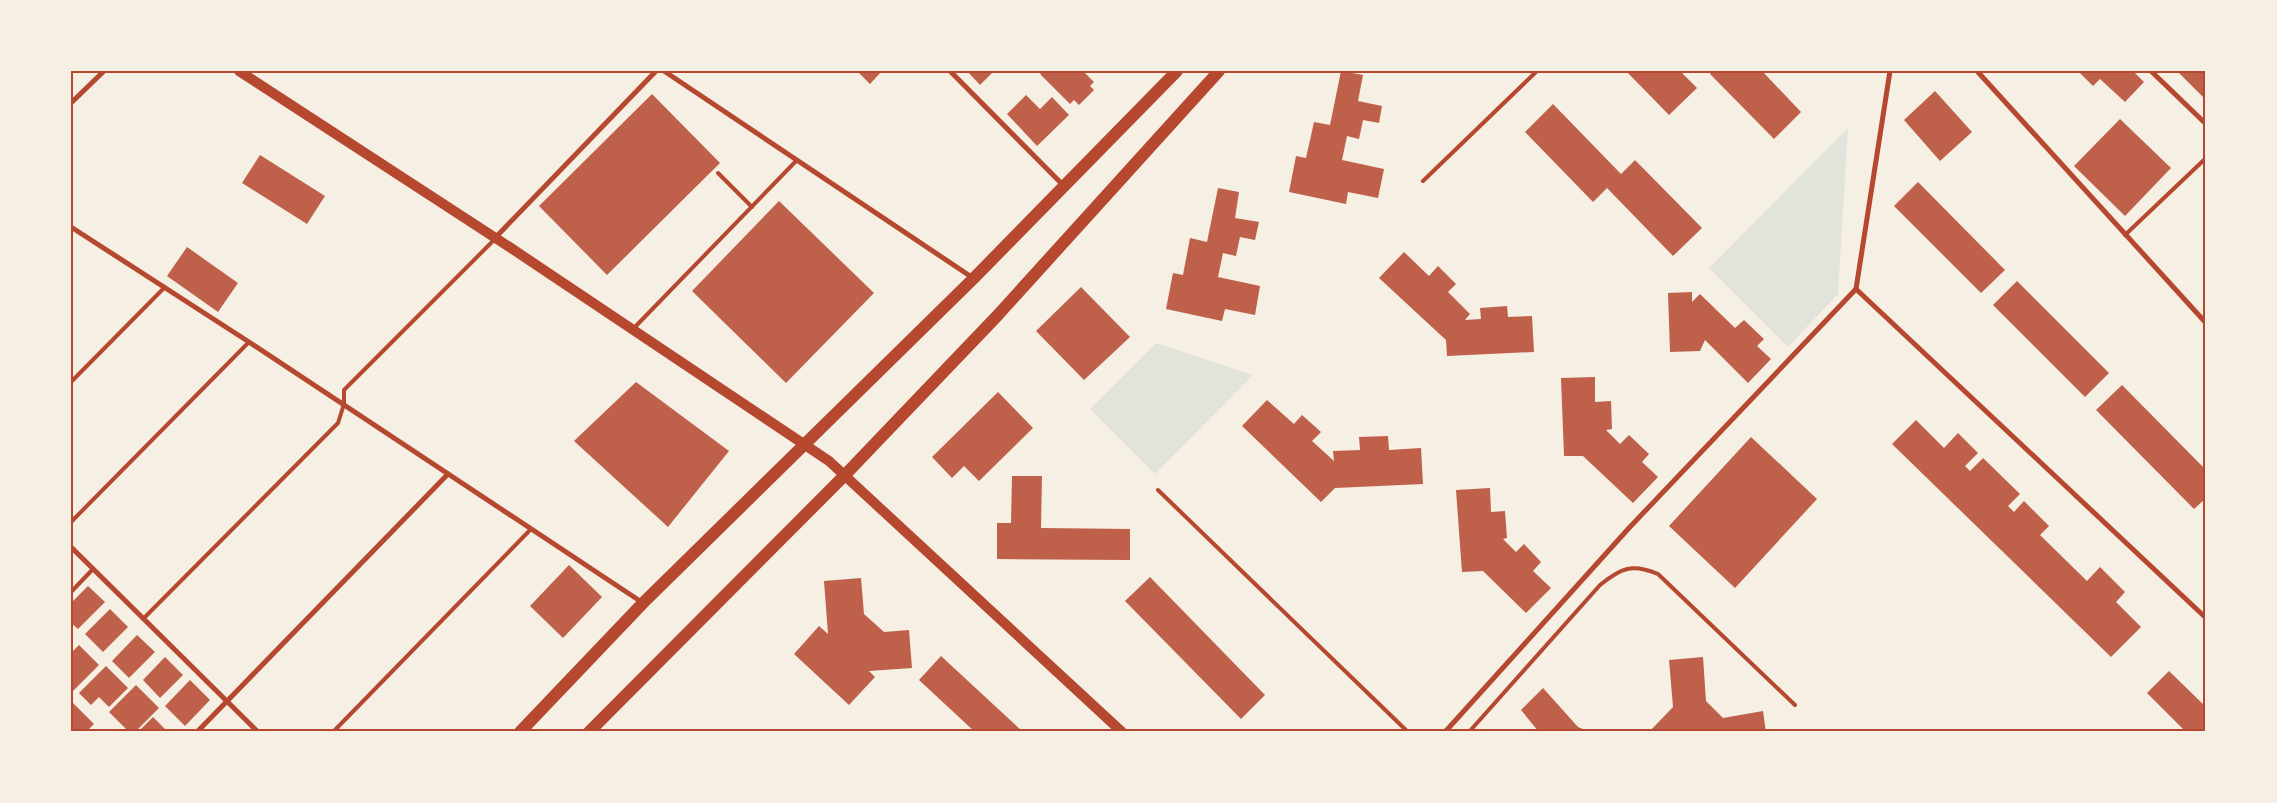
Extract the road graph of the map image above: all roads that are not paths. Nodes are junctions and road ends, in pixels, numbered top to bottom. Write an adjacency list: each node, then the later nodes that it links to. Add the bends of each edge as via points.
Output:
1 (104, 71): 12 (street)
2 (238, 71): 22 (main road)
3 (656, 71): 22 (street)
4 (664, 71): 15 (street)
5 (950, 71): 18 (street)
6 (1176, 71): 18 (main road)
7 (1219, 71): 33 (main road, via 997,316)
8 (1537, 71): 17 (lane)
9 (1890, 71): 25 (street)
10 (1977, 71): 21 (street)
11 (2151, 71): 13 (street)
12 (71, 103)
13 (2206, 124)
14 (2206, 158): 21 (lane)
15 (797, 160): 19 (lane); 23 (street)
16 (718, 172): 19 (lane)
17 (1423, 181)
18 (1064, 186): 23 (main road)
19 (752, 207): 27 (lane)
20 (71, 227): 24 (street)
21 (2125, 235): 26 (street)
22 (495, 239): 27 (main road); 30 (lane, via 344,390)
23 (974, 278): 31 (main road)
24 (164, 288): 28 (street); 29 (lane)
25 (1856, 289): 41 (street); 52 (street, via 1629,528)
26 (2206, 323)
27 (633, 330): 31 (main road)
28 (249, 342): 30 (street); 35 (lane)
29 (71, 382)
30 (344, 404): 32 (street); 42 (lane, via 338,423)
31 (805, 445): 33 (main road); 40 (main road)
32 (448, 474): 36 (street); 43 (street)
33 (844, 476): 49 (main road); 50 (main road)
34 (1158, 490): 51 (lane)
35 (71, 522)
36 (531, 529): 40 (street); 47 (lane)
37 (71, 547): 38 (street)
38 (93, 569): 39 (lane); 42 (street)
39 (71, 592)
40 (643, 603): 48 (main road)
41 (2206, 618)
42 (143, 619): 43 (street)
43 (227, 701): 45 (street); 46 (street)
44 (1794, 705): 53 (lane, via 1658,574 1642,568 1628,568 1600,585)
45 (197, 732)
46 (258, 732)
47 (333, 732)
48 (520, 732)
49 (589, 732)
50 (1122, 732)
51 (1408, 732)
52 (1445, 732)
53 (1468, 732)

